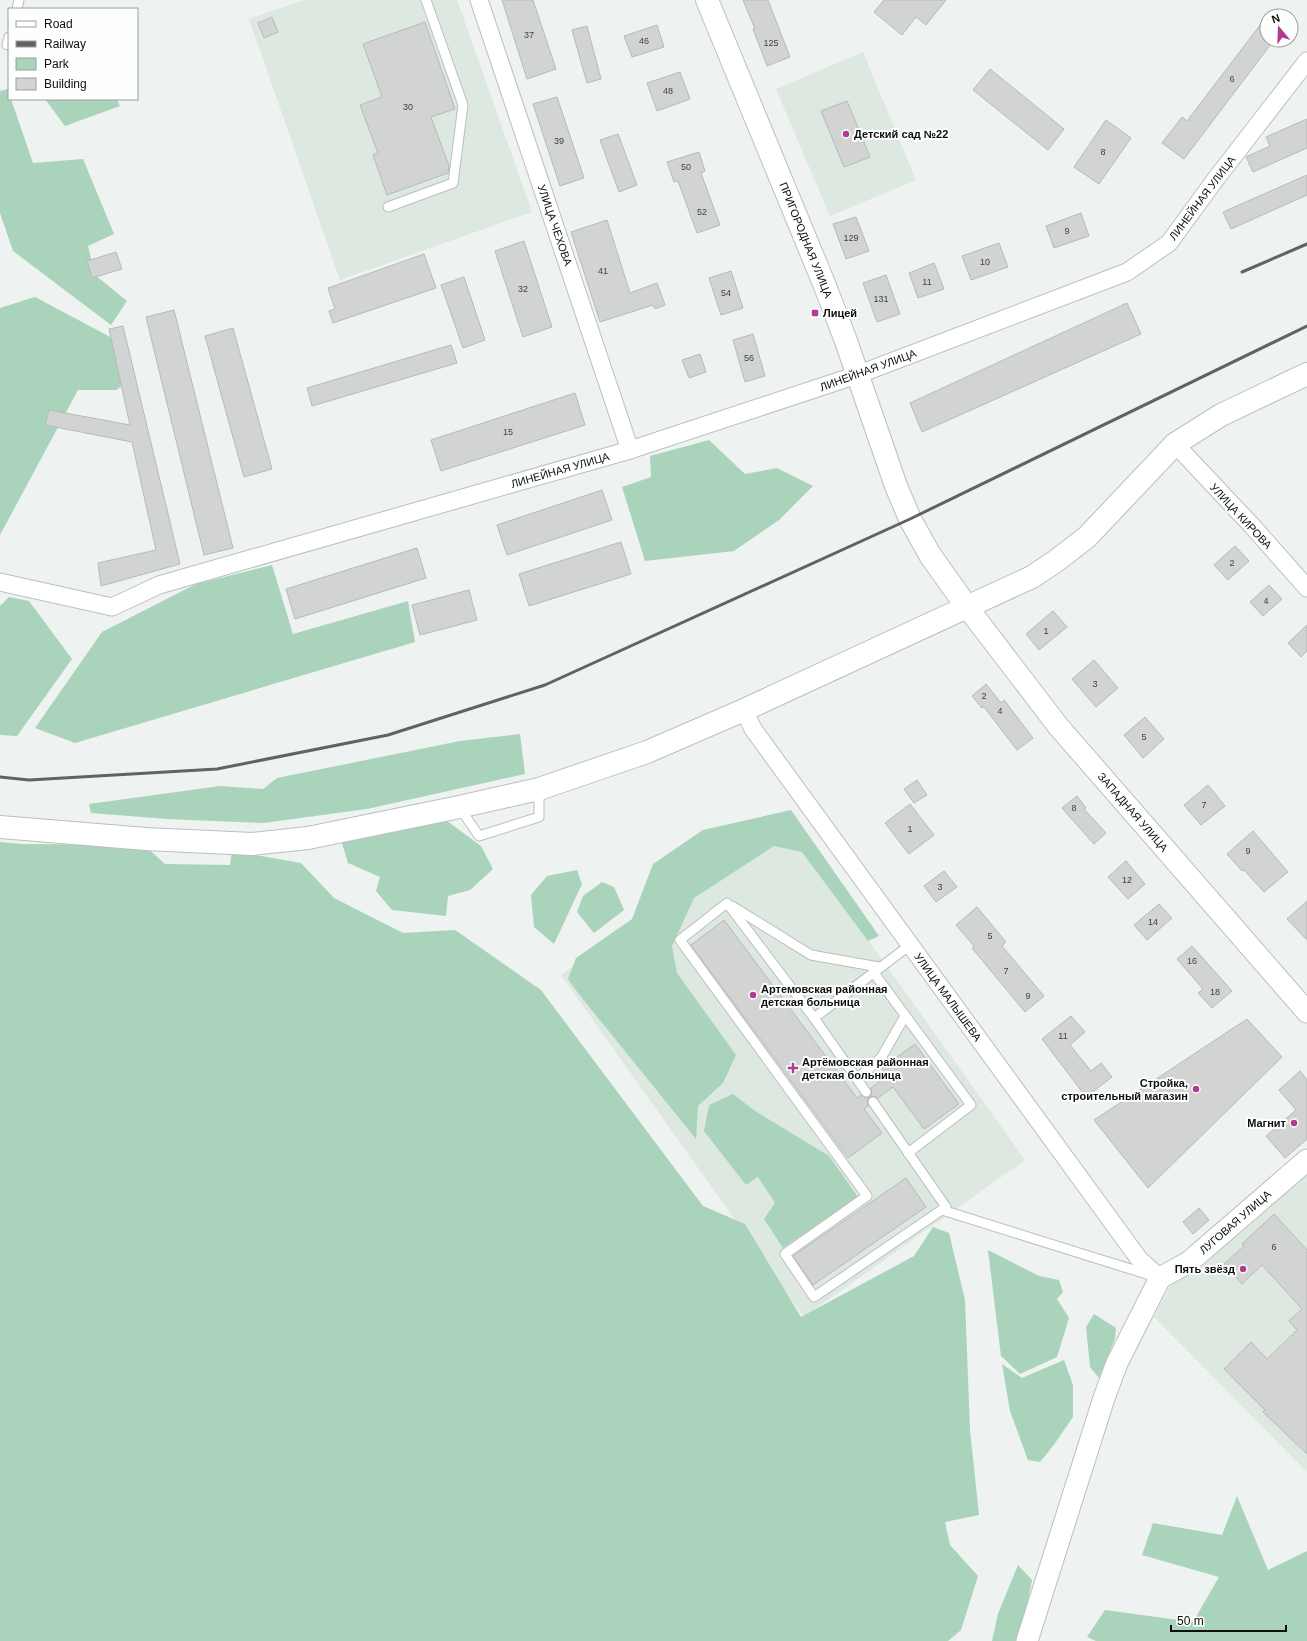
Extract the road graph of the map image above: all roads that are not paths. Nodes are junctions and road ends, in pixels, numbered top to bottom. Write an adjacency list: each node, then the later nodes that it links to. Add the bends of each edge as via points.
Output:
1 (426, 0): 5 (lane, via 463,105 453,183)
2 (479, 0): 9 (street, УЛИЦА ЧЕХОВА)
3 (707, 0): 7 (main road, ПРИГОРОДНАЯ УЛИЦА, via 825,286)
4 (1307, 61): 7 (street, ЛИНЕЙНАЯ УЛИЦА, via 1169,243 1127,272)
5 (388, 207)
6 (1307, 374): 8 (main road, via 1221,415)
7 (857, 375): 9 (street, ЛИНЕЙНАЯ УЛИЦА); 12 (main road, ПРИГОРОДНАЯ УЛИЦА, via 910,519 930,555)
8 (1175, 444): 11 (street, УЛИЦА КИРОВА); 12 (main road, via 1087,537 1032,577)
9 (630, 450): 10 (street, ЛИНЕЙНАЯ УЛИЦА, via 159,585 112,607)
10 (0, 582)
11 (1307, 588)
12 (967, 607): 13 (main road); 20 (street, ЗАПАДНАЯ УЛИЦА, via 1058,726)
13 (744, 710): 14 (main road, via 647,752); 18 (street, УЛИЦА МАЛЫШЕВА, via 753,729)
14 (539, 789): 15 (main road); 15 (lane, via 539,818 479,836)
15 (459, 807): 16 (main road, via 308,838 252,844 146,839)
16 (0, 827)
17 (727, 903): 19 (lane, via 811,955); 22 (lane); 28 (lane, via 680,940 867,1196 785,1254 814,1297)
18 (910, 945): 19 (lane); 29 (street, УЛИЦА МАЛЫШЕВА, via 1139,1259)
19 (877, 970): 21 (lane); 22 (lane)
20 (1307, 1012)
21 (905, 1016): 23 (lane, via 880,1058); 26 (lane, via 971,1105)
22 (814, 1018): 23 (lane)
23 (857, 1079): 24 (lane)
24 (866, 1092)
25 (873, 1102): 26 (lane)
26 (908, 1153): 28 (lane, via 946,1207)
27 (1307, 1160): 29 (street, ЛУГОВАЯ УЛИЦА, via 1189,1262)
28 (942, 1210): 29 (lane)
29 (1160, 1278): 30 (street, via 1116,1363)
30 (1028, 1641)

